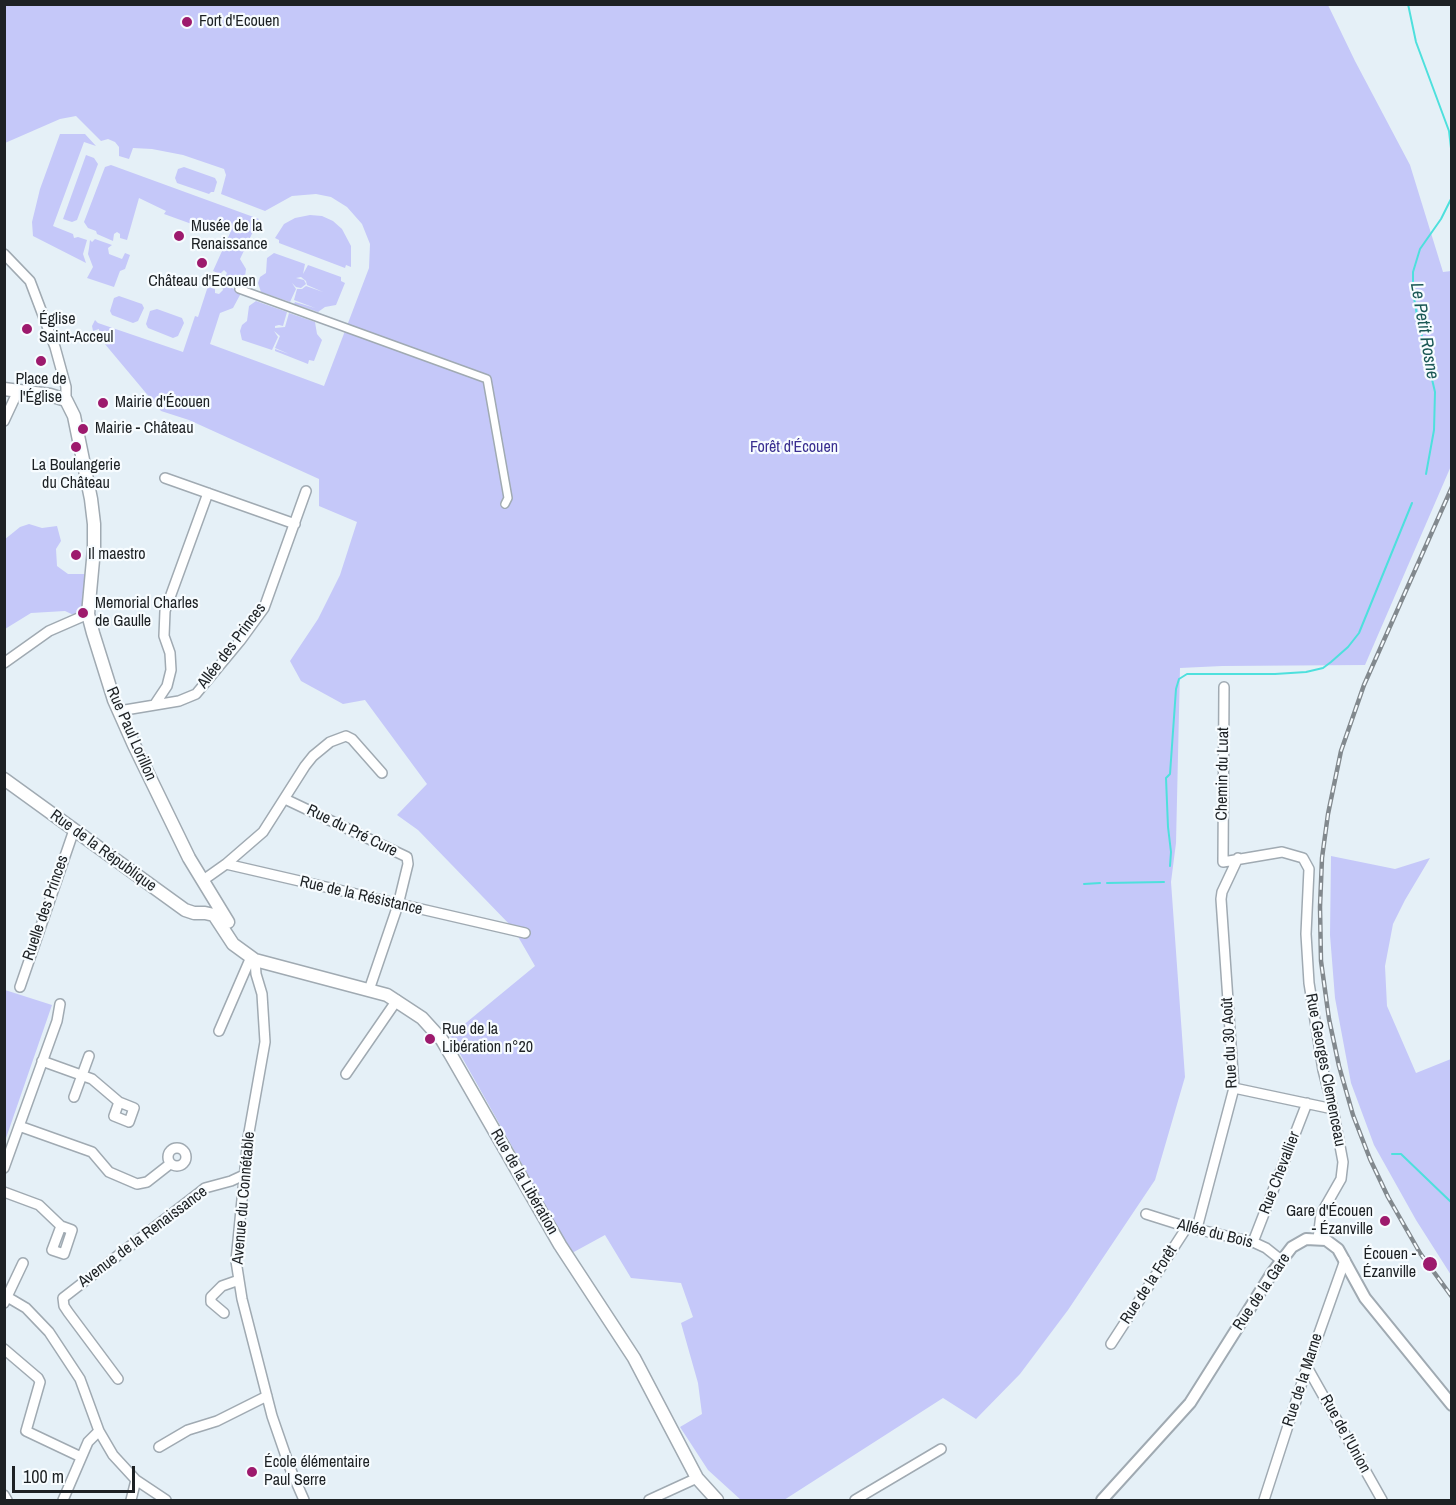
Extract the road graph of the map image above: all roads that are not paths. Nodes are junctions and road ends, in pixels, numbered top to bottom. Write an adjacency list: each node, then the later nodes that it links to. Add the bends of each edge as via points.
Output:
1 (4, 254): 5 (street, via 30,281 62,372)
2 (239, 289): 10 (street, via 487,379 508,498)
3 (4, 389): 4 (main road)
4 (18, 391): 5 (main road); 6 (street)
5 (66, 400): 12 (main road, Rue Paul Lorillon, via 74,416 94,524)
6 (4, 421)
7 (165, 478): 9 (street)
8 (306, 491): 11 (street, Allée des Princes)
9 (207, 493): 11 (street); 15 (street, Allée des Princes, via 165,611 164,636 171,670 167,686)
10 (505, 504)
11 (295, 524): 15 (street, Allée des Princes, via 264,608 240,641 196,693 179,701)
12 (88, 614): 13 (street, via 49,631); 16 (main road, Rue Paul Lorillon)
13 (4, 663)
14 (1224, 687): 21 (street, Chemin du Luat, via 1223,862)
15 (155, 704): 16 (street, Allée des Princes)
16 (119, 711): 23 (main road, Rue Paul Lorillon)
17 (382, 772): 19 (street, Rue du Pré Cure, via 346,736 330,742 313,756)
18 (4, 779): 20 (main road, Rue de la République)
19 (285, 799): 22 (street, Rue du Pré Cure, via 263,832); 25 (street, Rue du Pré Cure, via 407,857)
20 (74, 830): 26 (main road, Rue de la République, via 185,910); 29 (street, Ruelle des Princes)
21 (1238, 858): 38 (street, Rue du 30 Août, via 1221,899); 42 (street, Rue Georges Clemenceau, via 1282,852 1305,860 1310,874 1306,934 1309,983)
22 (226, 864): 23 (street); 25 (street, Rue de la Résistance)
23 (202, 881): 24 (main road, Rue Paul Lorillon)
24 (212, 897): 26 (street); 28 (main road, Rue Paul Lorillon)
25 (398, 905): 27 (street, Rue de la Résistance); 30 (street)
26 (206, 913): 28 (main road, via 217,917 233,944)
27 (525, 933)
28 (253, 958): 30 (main road, Rue de la Libération); 33 (street); 46 (street, Avenue du Connétable, via 262,994 265,1042)
29 (20, 987)
30 (369, 990): 31 (main road, Rue de la Libération)
31 (397, 1000): 36 (street); 71 (main road, Rue de la Libération, via 422,1018 442,1040 560,1245 634,1358)
32 (60, 1004): 35 (street)
33 (219, 1031)
34 (89, 1056): 37 (street)
35 (42, 1061): 37 (street); 43 (street)
36 (346, 1074)
37 (82, 1076): 39 (street); 40 (street, via 98,1083)
38 (1234, 1088): 41 (street); 52 (street, Rue du 30 Août)
39 (74, 1097)
40 (119, 1102)
41 (1307, 1103): 42 (street); 54 (street, Rue Chevallier)
42 (1333, 1109): 53 (street, Rue Georges Clemenceau, via 1343,1162 1341,1179 1321,1214)
43 (19, 1126): 44 (street, via 92,1152 108,1172 137,1184 147,1182); 45 (street)
44 (170, 1164)
45 (4, 1168)
46 (244, 1175): 47 (street); 49 (street, Avenue du Connétable)
47 (218, 1185): 49 (street); 64 (street, Avenue de la Renaissance, via 200,1192 63,1298 68,1312)
48 (4, 1192): 51 (street, via 39,1205)
49 (242, 1192): 58 (street, Avenue du Connétable)
50 (1146, 1214): 52 (street, Allée du Bois)
51 (61, 1226)
52 (1192, 1228): 54 (street, Allée du Bois); 61 (street, Rue de la Forêt)
53 (1318, 1239): 55 (street, Rue de la Gare, via 1296,1244); 56 (street, via 1333,1244)
54 (1252, 1242): 55 (street, Allée du Bois)
55 (1281, 1260): 82 (street, Rue de la Gare, via 1190,1404)
56 (1345, 1260): 63 (street, Rue de la Marne); 66 (street, via 1365,1298)
57 (23, 1263): 59 (street)
58 (239, 1280): 60 (street, via 222,1286 211,1297 211,1302); 65 (street, Avenue du Connétable)
59 (6, 1298): 67 (street, via 36,1318 54,1340 80,1379)
60 (224, 1313)
61 (1111, 1344)
62 (4, 1349): 70 (street, via 40,1382 26,1431)
63 (1307, 1367): 83 (street, Rue de la Marne); 84 (street, Rue de l'Union)
64 (118, 1379)
65 (267, 1395): 68 (street); 78 (street, Avenue du Connétable)
66 (1452, 1405)
67 (99, 1431): 70 (street); 72 (street, via 113,1455)
68 (159, 1447)
69 (941, 1449): 81 (street)
70 (81, 1457): 75 (street)
71 (697, 1478): 79 (street); 80 (main road, Rue de la Libération)
72 (136, 1480): 76 (street); 77 (street)
73 (4, 1495): 74 (street)
74 (7, 1500)
75 (63, 1500)
76 (131, 1500)
77 (166, 1500)
78 (304, 1500)
79 (649, 1500)
80 (717, 1500)
81 (855, 1500)
82 (1102, 1500)
83 (1265, 1500)
84 (1382, 1500)

